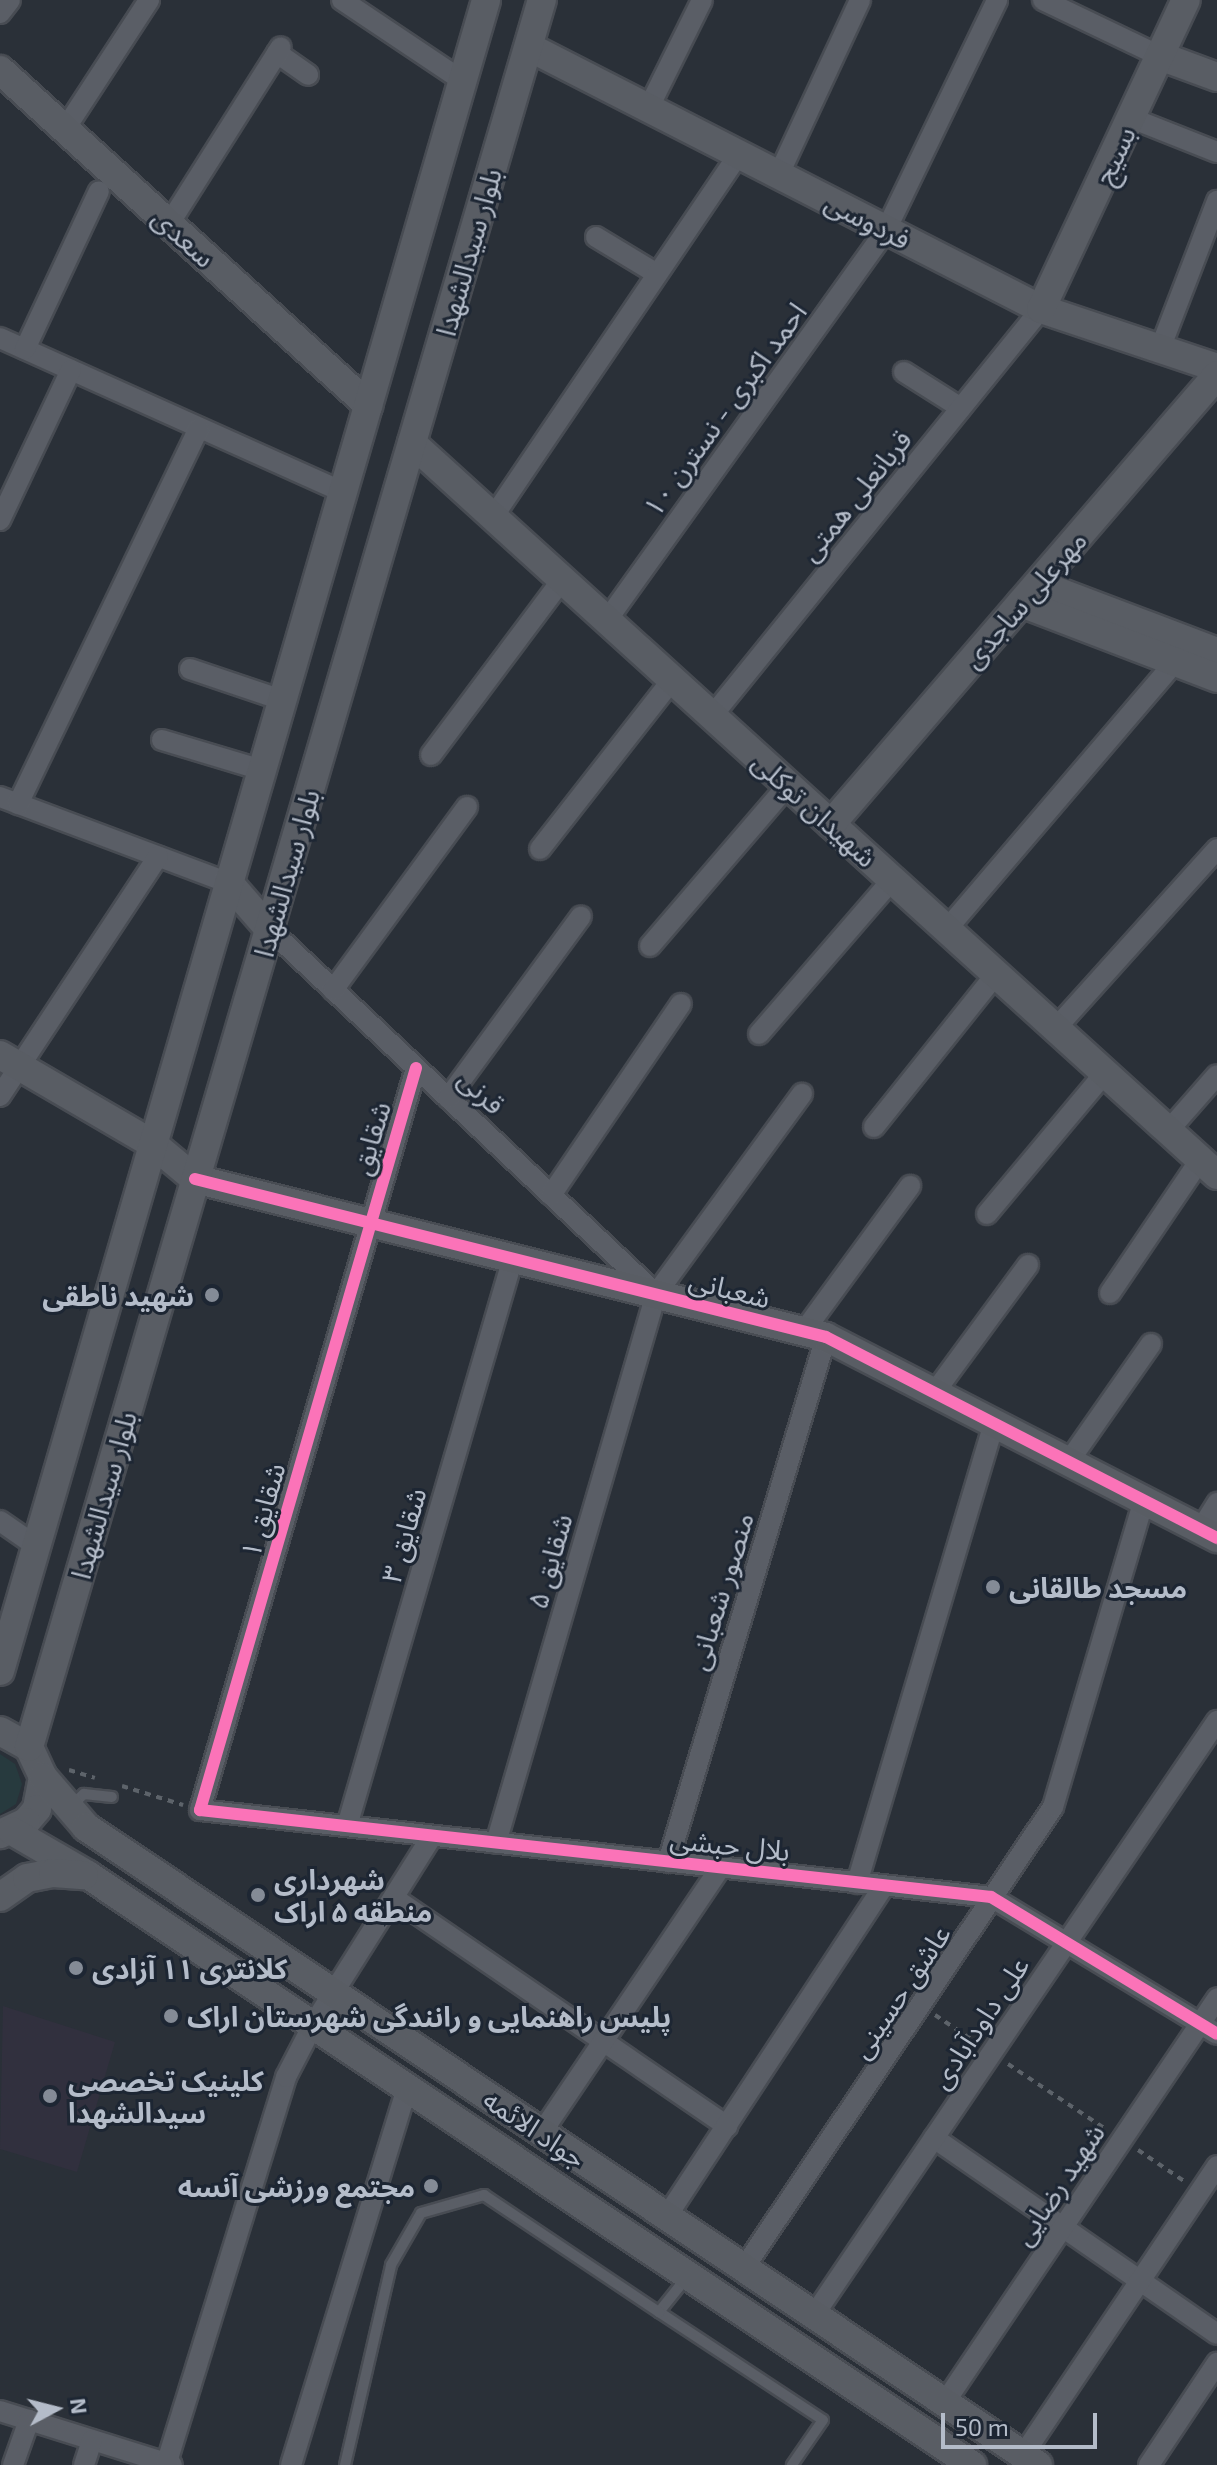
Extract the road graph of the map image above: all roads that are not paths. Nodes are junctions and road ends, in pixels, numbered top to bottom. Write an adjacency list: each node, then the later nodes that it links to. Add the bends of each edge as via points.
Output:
1 (10, 0): 11 (street)
2 (149, 0): 20 (street)
3 (342, 0): 17 (street)
4 (486, 0): 17 (main road, بلوار سیدالشهدا)
5 (542, 0): 12 (main road, بلوار سیدالشهدا)
6 (702, 0): 18 (street)
7 (860, 0): 23 (street)
8 (997, 0): 27 (street, احمد اکبری - نسترن ۱۰)
9 (1043, 0): 13 (street)
10 (1186, 0): 13 (main road, بسیج)
11 (0, 13)
12 (529, 47): 18 (main road, فردوسی); 41 (main road, بلوار سیدالشهدا)
13 (1160, 56): 16 (main road); 19 (main road, بسیج)
14 (0, 72): 20 (main road, سعدی)
15 (308, 75): 26 (street, via 279,50)
16 (1217, 77)
17 (463, 81): 38 (main road, بلوار سیدالشهدا)
18 (649, 107): 22 (main road, فردوسی)
19 (1131, 118): 21 (street); 30 (main road, بسیج)
20 (65, 129): 26 (main road, سعدی)
21 (1217, 152)
22 (739, 153): 23 (main road, فردوسی); 29 (street)
23 (779, 174): 27 (main road, فردوسی)
24 (99, 191): 32 (street)
25 (1217, 201): 33 (street)
26 (169, 224): 38 (main road, سعدی)
27 (886, 230): 30 (main road, فردوسی); 48 (street, احمد اکبری - نسترن ۱۰)
28 (596, 237): 29 (street)
29 (657, 274): 43 (street)
30 (1041, 309): 33 (main road, فردوسی); 39 (street, قربانعلی همتی)
31 (0, 338): 32 (street)
32 (25, 349): 35 (street)
33 (1160, 349): 34 (main road, فردوسی)
34 (1217, 368)
35 (71, 370): 40 (street); 44 (street)
36 (904, 372): 39 (street)
37 (1217, 375): 46 (main road, مهرعلی ساجدی)
38 (368, 405): 42 (main road, بلوار سیدالشهدا)
39 (961, 408): 55 (street, قربانعلی همتی)
40 (199, 428): 42 (street); 60 (street)
41 (412, 443): 43 (main road, شهیدان توکلی); 69 (main road, بلوار سیدالشهدا)
42 (343, 492): 54 (main road, بلوار سیدالشهدا)
43 (493, 517): 45 (main road, شهیدان توکلی)
44 (0, 520)
45 (562, 580): 48 (main road, شهیدان توکلی); 57 (street)
46 (1029, 594): 47 (main road); 62 (main road, مهرعلی ساجدی)
47 (1085, 614): 49 (main road); 50 (main road)
48 (607, 620): 53 (main road, شهیدان توکلی)
49 (1217, 652)
50 (1175, 662): 52 (main road); 70 (street)
51 (190, 669): 54 (street)
52 (1217, 678)
53 (672, 680): 55 (main road, شهیدان توکلی); 63 (street)
54 (282, 700): 58 (main road, بلوار سیدالشهدا)
55 (712, 716): 59 (main road, شهیدان توکلی)
56 (162, 740): 58 (street)
57 (431, 755)
58 (262, 770): 67 (main road, بلوار سیدالشهدا)
59 (788, 785): 62 (main road, شهیدان توکلی); 71 (street)
60 (9, 800): 65 (street)
61 (467, 807): 73 (street)
62 (831, 824): 66 (main road, شهیدان توکلی)
63 (540, 849)
64 (1217, 849): 75 (street)
65 (158, 856): 67 (street); 77 (street)
66 (892, 880): 70 (main road, شهیدان توکلی); 76 (street)
67 (229, 883): 69 (main road); 86 (main road, بلوار سیدالشهدا)
68 (581, 916): 83 (street)
69 (269, 929): 73 (street, قرنی); 88 (main road, بلوار سیدالشهدا)
70 (947, 929): 72 (main road, شهیدان توکلی)
71 (650, 946)
72 (996, 974): 75 (main road, شهیدان توکلی); 84 (street)
73 (333, 990): 78 (street, قرنی)
74 (681, 1004): 90 (street)
75 (1056, 1028): 79 (main road, شهیدان توکلی)
76 (759, 1034)
77 (10, 1061): 82 (street); 86 (main road)
78 (416, 1068): 83 (street, قرنی); 92 (street, شقایق)
79 (1105, 1073): 85 (main road, شهیدان توکلی); 91 (street)
80 (1217, 1075): 85 (street)
81 (802, 1094): 96 (street, شقایق ۵)
82 (0, 1096)
83 (448, 1098): 90 (street, قرنی)
84 (874, 1127)
85 (1168, 1131): 87 (main road, شهیدان توکلی)
86 (153, 1144): 88 (main road); 106 (main road, بلوار سیدالشهدا)
87 (1208, 1167): 95 (street)
88 (195, 1179): 92 (main road, شعبانی); 110 (main road, بلوار سیدالشهدا)
89 (910, 1186): 97 (street, منصور شعبانی)
90 (551, 1195): 96 (street, قرنی)
91 (987, 1214)
92 (369, 1222): 93 (main road, شعبانی); 114 (street, شقایق ۱)
93 (513, 1258): 96 (main road, شعبانی); 115 (street, شقایق ۳)
94 (1028, 1265): 99 (street)
95 (1110, 1293)
96 (656, 1294): 97 (main road, شعبانی); 118 (street, شقایق ۵)
97 (815, 1334): 99 (main road, شعبانی); 119 (street, منصور شعبانی)
98 (1151, 1344): 101 (street)
99 (934, 1393): 100 (main road, شعبانی)
100 (994, 1423): 101 (main road, شعبانی); 122 (street)
101 (1069, 1461): 102 (main road, شعبانی)
102 (1144, 1500): 105 (main road, شعبانی); 125 (street, عاشق حسینی, via 1053,1807)
103 (1217, 1503): 105 (street)
104 (0, 1521): 106 (street)
105 (1209, 1533)
106 (36, 1546): 107 (main road, بلوار سیدالشهدا)
107 (0, 1671)
108 (1217, 1721): 127 (street, علی داودآبادی)
109 (0, 1731): 110 (main road)
110 (29, 1747): 111 (main road, جواد الائمه)
111 (43, 1777): 113 (main road, جواد الائمه); 116 (main road, via 37,1809)
112 (112, 1797): 113 (lane, via 84,1794)
113 (69, 1807): 128 (main road, جواد الائمه, via 86,1827)
114 (200, 1810): 115 (street, بلال حبشی)
115 (347, 1826): 117 (street, بلال حبشی)
116 (6, 1832): 121 (main road, جواد الائمه)
117 (432, 1836): 118 (street, بلال حبشی); 126 (street)
118 (496, 1843): 119 (street, بلال حبشی)
119 (668, 1862): 120 (street, بلال حبشی)
120 (720, 1868): 122 (street, بلال حبشی); 132 (street)
121 (88, 1875): 124 (main road, via 27,1878); 130 (main road, جواد الائمه)
122 (857, 1883): 123 (street, بلال حبشی)
123 (884, 1886): 125 (street, بلال حبشی); 134 (street)
124 (0, 1897)
125 (991, 1897): 127 (street, بلال حبشی); 140 (street, عاشق حسینی)
126 (394, 1898): 128 (street); 132 (street)
127 (1067, 1943): 131 (street, بلال حبشی); 136 (street, علی داودآبادی)
128 (334, 1993): 130 (street); 135 (main road, جواد الائمه)
129 (1217, 1998): 131 (street, شهید رضایی)
130 (313, 2025): 133 (main road, جواد الائمه); 152 (street, via 286,2077)
131 (1208, 2029): 139 (street, شهید رضایی)
132 (603, 2041): 134 (street); 135 (street)
133 (407, 2088): 141 (main road, جواد الائمه); 155 (street)
134 (727, 2126): 138 (street)
135 (542, 2132): 138 (main road, جواد الائمه)
136 (934, 2138): 139 (street); 144 (street, علی داودآبادی)
137 (1217, 2166): 142 (street)
138 (667, 2216): 140 (main road, جواد الائمه)
139 (1062, 2227): 142 (street); 147 (street, شهید رضایی)
140 (744, 2268): 144 (main road, جواد الائمه)
141 (688, 2275): 143 (lane); 158 (main road, جواد الائمه)
142 (1140, 2281): 145 (street); 151 (street)
143 (659, 2312): 156 (lane, via 484,2195 421,2213 391,2265); 157 (lane, via 823,2420)
144 (814, 2315): 147 (main road, جواد الائمه)
145 (1217, 2334)
146 (1217, 2363): 159 (street)
147 (945, 2402): 151 (main road, جواد الائمه)
148 (0, 2411): 149 (street)
149 (29, 2420): 150 (street); 153 (street)
150 (92, 2440): 152 (street); 154 (street)
151 (1025, 2462)
152 (168, 2464)
153 (13, 2465)
154 (84, 2465)
155 (291, 2465)
156 (345, 2465)
157 (792, 2465)
158 (972, 2465)
159 (1149, 2465)

